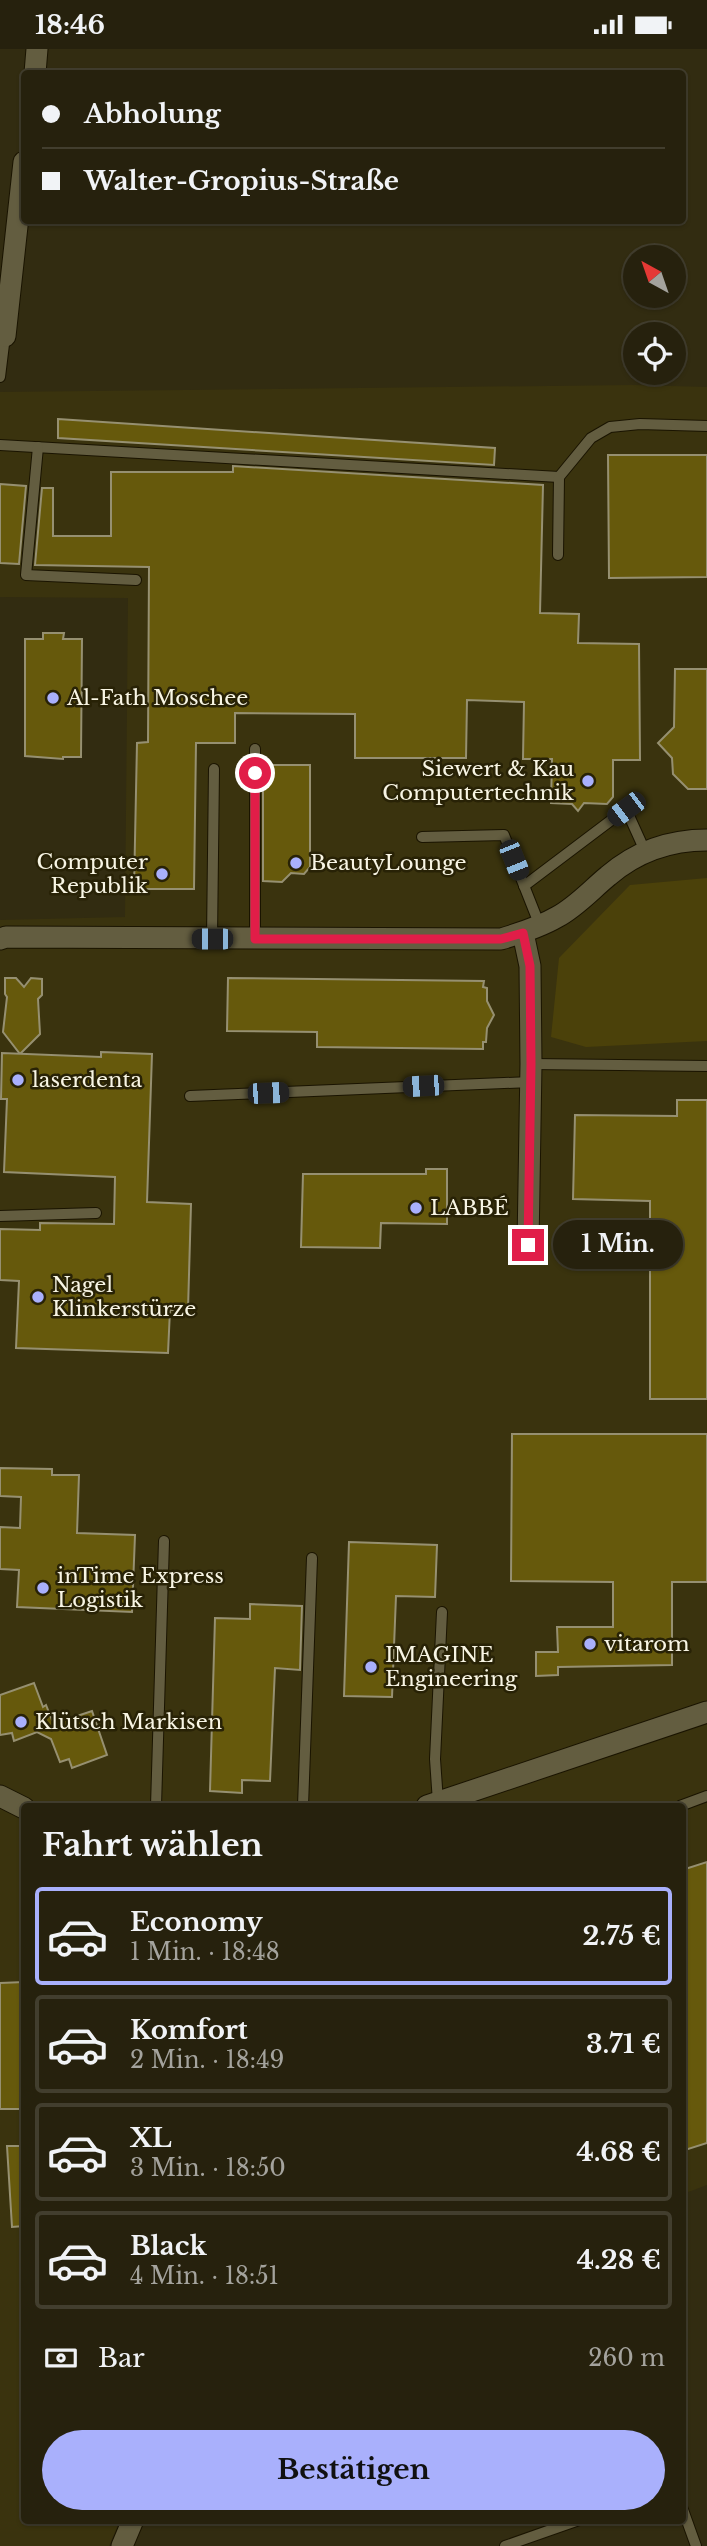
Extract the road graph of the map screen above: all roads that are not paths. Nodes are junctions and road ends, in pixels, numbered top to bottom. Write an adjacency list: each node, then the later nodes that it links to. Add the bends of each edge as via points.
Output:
1 (37, 49): 2 (street)
2 (35, 70)
3 (21, 189): 4 (street)
4 (5, 336): 5 (lane)
5 (0, 377)
6 (707, 426): 9 (lane, via 611,427 591,438)
7 (0, 445): 8 (lane)
8 (38, 447): 9 (lane); 11 (lane, via 26,575)
9 (559, 477): 10 (lane)
10 (558, 555)
11 (136, 580)
12 (255, 749): 21 (lane)
13 (214, 769): 20 (lane)
14 (422, 837): 17 (lane, via 503,835)
15 (707, 840): 16 (street, via 667,843)
16 (645, 851): 17 (lane, via 626,809); 18 (street, via 559,917)
17 (524, 886): 18 (lane)
18 (532, 929): 21 (street, via 501,939); 23 (street)
19 (0, 939): 20 (street)
20 (212, 939): 21 (street)
21 (255, 939)
22 (707, 1066): 23 (lane)
23 (531, 1073): 24 (lane); 27 (street)
24 (190, 1096)
25 (96, 1213): 26 (lane)
26 (0, 1216)
27 (528, 1245)
28 (164, 1541): 34 (lane)
29 (312, 1558): 35 (lane)
30 (442, 1612): 36 (lane)
31 (707, 1712): 37 (street)
32 (0, 1796): 39 (street)
33 (707, 1796): 38 (lane)
34 (156, 1803)
35 (303, 1803)
36 (433, 1803)
37 (436, 1803)
38 (686, 1804)
39 (21, 1806)
40 (686, 2518): 45 (lane)
41 (131, 2524): 43 (street)
42 (568, 2524): 44 (lane)
43 (122, 2546)
44 (505, 2546)
45 (696, 2546)

